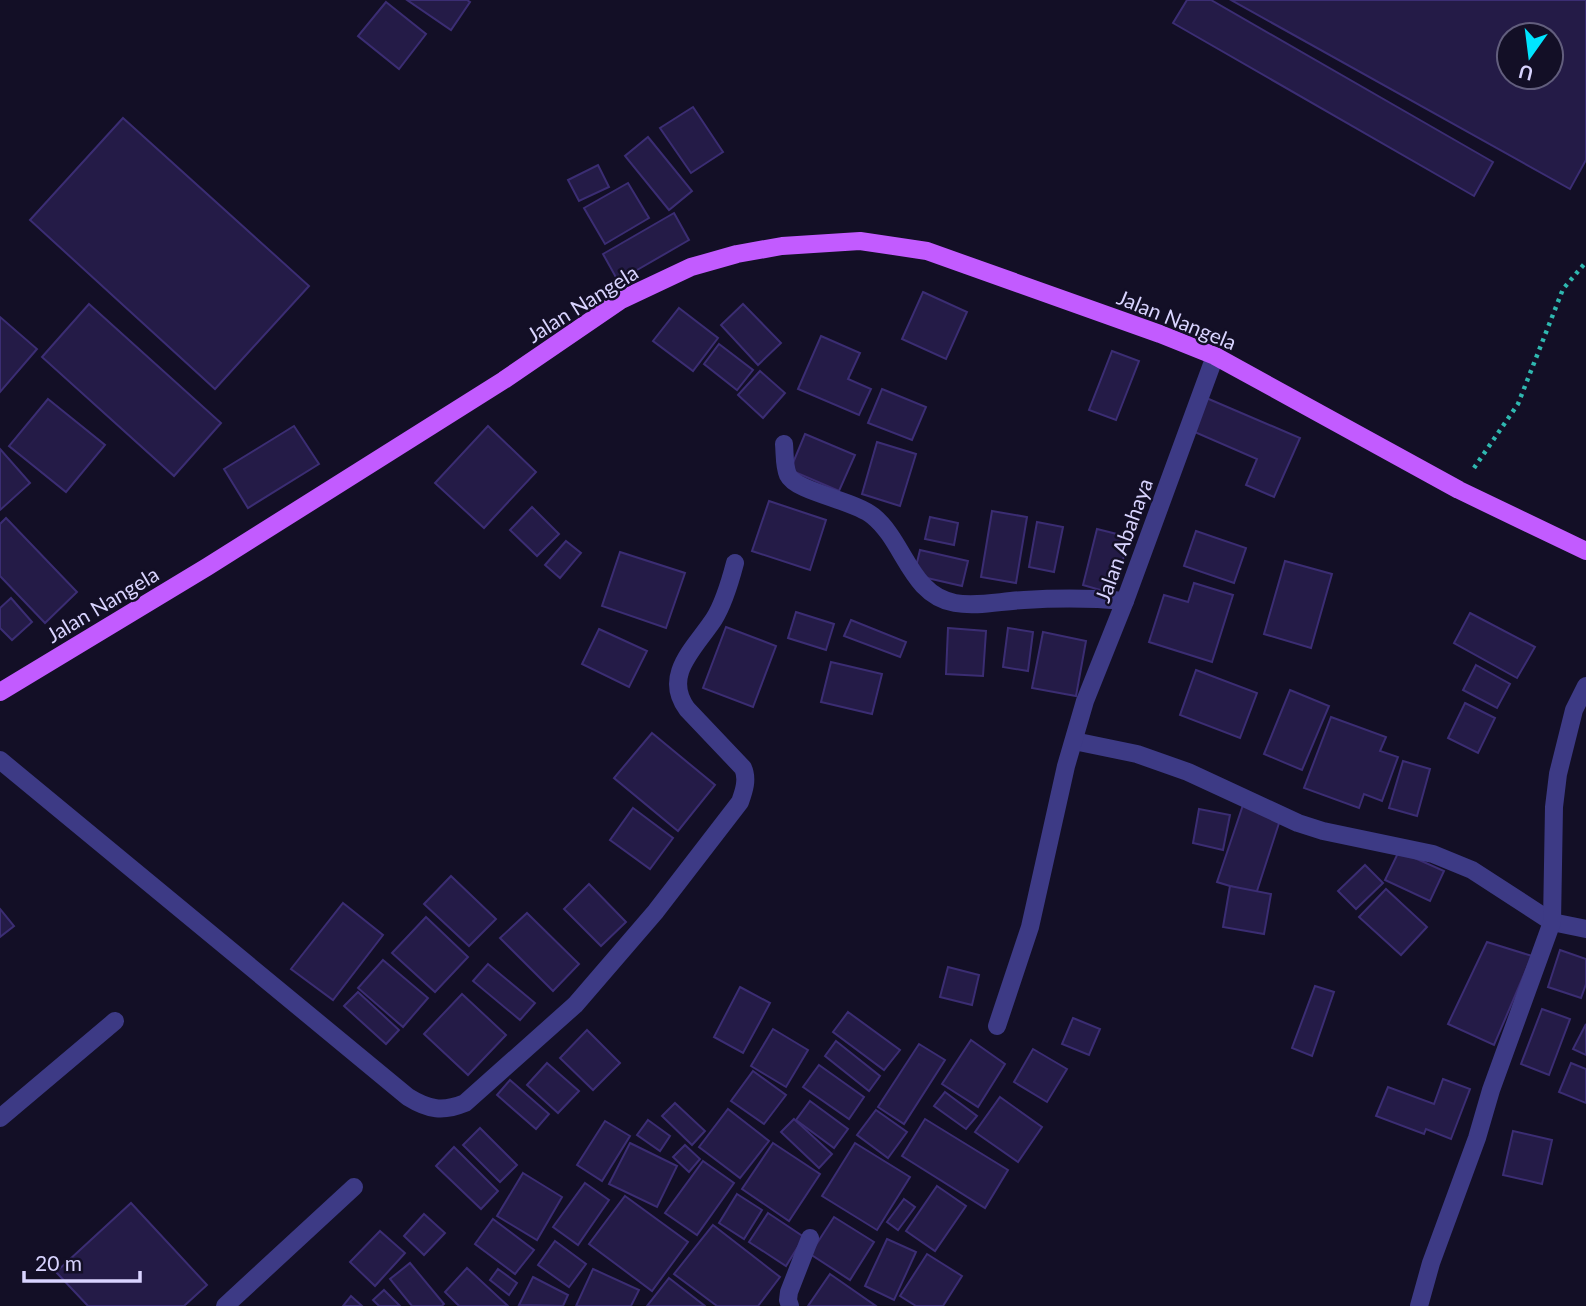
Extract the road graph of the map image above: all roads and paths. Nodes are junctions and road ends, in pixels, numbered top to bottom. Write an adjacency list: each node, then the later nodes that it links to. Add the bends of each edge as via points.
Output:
1 (1586, 262): 4 (path, via 1563,289 1518,404)
2 (1215, 356): 4 (main road, Jalan Nangela); 7 (street, Jalan Abahaya); 9 (main road, Jalan Nangela, via 927,251 860,241 737,254 691,267 621,300 504,380 207,568)
3 (784, 444): 7 (street, via 789,477 804,488 874,516 891,535 910,570 941,599 970,605 1031,599)
4 (1460, 490): 5 (main road, Jalan Nangela)
5 (1586, 551)
6 (735, 563): 11 (street, via 719,611 689,654 676,688 687,709 743,768 745,790 740,802 656,911 575,1005 465,1103 448,1110 421,1105 408,1097)
7 (1125, 601): 10 (street, Jalan Abahaya)
8 (1586, 686): 12 (street, via 1574,710 1558,774)
9 (0, 692)
10 (1074, 741): 12 (street, via 1136,754 1188,772 1323,831 1433,854 1472,870); 15 (street, Jalan Abahaya, via 1030,927)
11 (0, 760)
12 (1552, 922): 13 (street); 21 (street)
13 (1586, 929)
14 (115, 1021): 16 (street)
15 (997, 1026)
16 (0, 1118)
17 (354, 1187): 19 (street)
18 (810, 1238): 20 (street, via 789,1292)
19 (225, 1306)
20 (790, 1306)
21 (1419, 1306)

